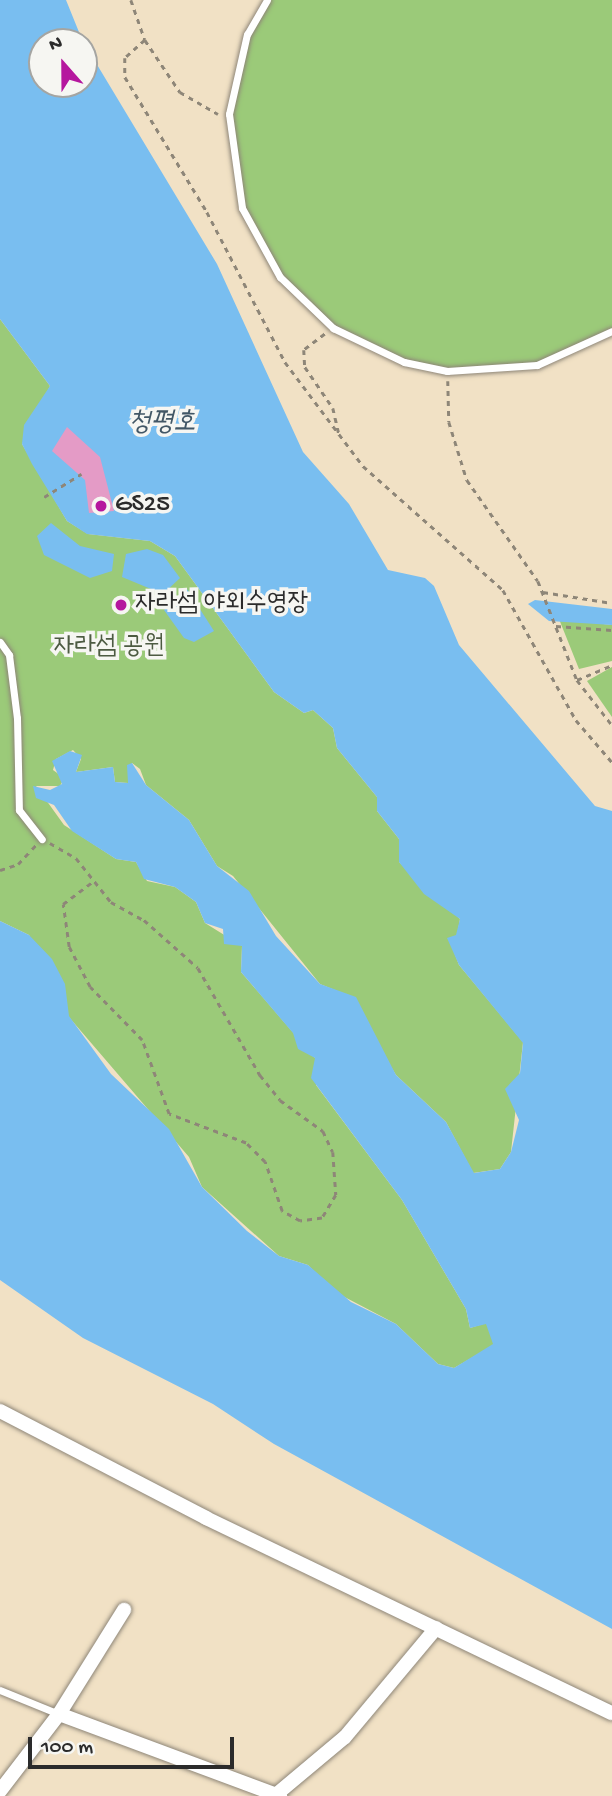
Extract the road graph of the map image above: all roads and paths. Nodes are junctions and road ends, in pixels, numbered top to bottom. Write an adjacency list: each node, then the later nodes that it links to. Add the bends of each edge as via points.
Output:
1 (131, 0): 3 (path)
2 (267, 0): 4 (lane, via 247,34)
3 (145, 40): 4 (path, via 180,92 209,113); 8 (path, via 125,58 129,87 207,212 263,328)
4 (229, 114): 5 (lane, via 242,208 280,277)
5 (333, 328): 7 (lane, via 404,362); 8 (path, via 304,350 305,367 333,408)
6 (612, 331): 7 (lane, via 537,365)
7 (447, 371): 11 (path, via 449,422 467,480)
8 (340, 436): 19 (path, via 393,496 503,590 576,720)
9 (81, 474): 10 (path)
10 (44, 497)
11 (542, 592): 12 (path); 13 (path)
12 (612, 603)
13 (555, 625): 14 (path); 17 (path)
14 (612, 630)
15 (0, 642): 20 (lane, via 9,655 17,718 19,810)
16 (612, 665): 17 (path)
17 (577, 680): 18 (path)
18 (612, 725)
19 (612, 762)
20 (41, 839): 21 (path, via 19,864); 22 (path, via 68,852)
21 (0, 870)
22 (93, 881): 22 (path, via 198,968 260,1075 328,1138 336,1195 322,1218 300,1221 282,1211 265,1162 246,1143 169,1114 142,1040 90,987 69,947 63,904)
23 (0, 1411): 25 (street)
24 (124, 1610): 28 (street)
25 (436, 1628): 27 (street); 30 (street, via 345,1737)
26 (0, 1690): 28 (lane)
27 (612, 1713)
28 (60, 1714): 29 (street); 30 (street)
29 (0, 1791)
30 (279, 1795)

